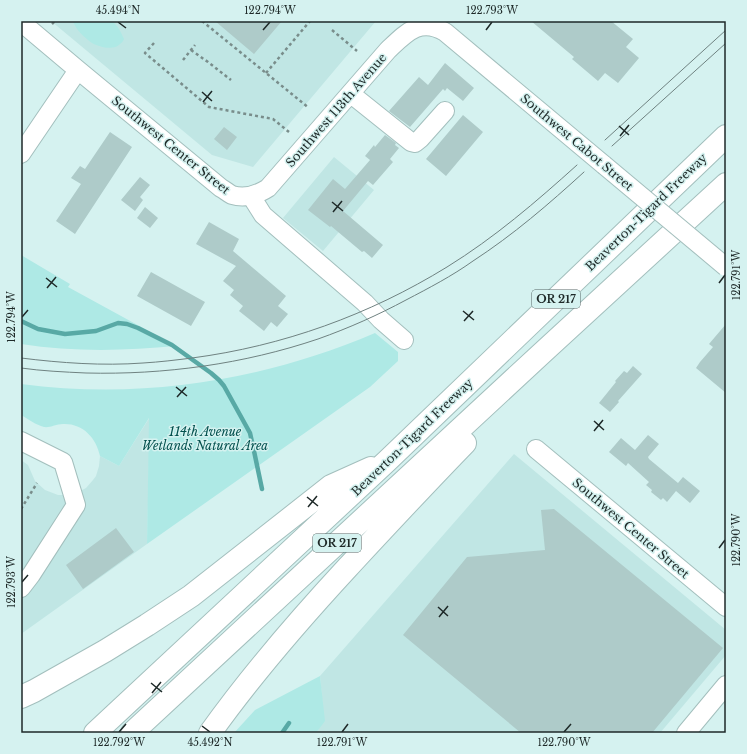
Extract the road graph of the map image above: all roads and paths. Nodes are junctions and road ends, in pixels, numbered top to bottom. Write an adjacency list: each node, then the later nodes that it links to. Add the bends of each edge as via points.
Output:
1 (55, 21): 5 (path)
2 (202, 21): 14 (path)
3 (310, 21): 14 (path)
4 (21, 22): 13 (street, Southwest Center Street)
5 (52, 24)
6 (423, 26): 16 (street, Southwest 113th Avenue, via 411,30 388,50); 24 (street, Southwest Cabot Street, bridge, via 438,28 445,32)
7 (332, 30): 11 (path)
8 (154, 43): 19 (path, via 145,53 211,108 273,119)
9 (195, 45): 10 (path)
10 (191, 50): 12 (path); 15 (path)
11 (357, 51)
12 (183, 60)
13 (78, 70): 21 (street); 23 (street, Southwest Center Street, via 221,188 232,195)
14 (266, 73): 17 (path)
15 (231, 80)
16 (351, 94): 18 (street, via 415,143); 23 (street, Southwest 113th Avenue, via 268,188)
17 (309, 108)
18 (445, 111)
19 (289, 132)
20 (726, 136): 29 (highway, Beaverton-Tigard Freeway / OR 217)
21 (21, 154)
22 (726, 184): 26 (highway, Beaverton-Tigard Freeway / OR 217)
23 (252, 196): 25 (street, via 263,215)
24 (726, 267)
25 (404, 340)
26 (541, 354): 37 (highway, Beaverton-Tigard Freeway / OR 217); 38 (highway, via 521,387 415,494 309,610)
27 (21, 441): 32 (street, via 63,462 76,505)
28 (536, 449): 33 (street, Southwest Center Street)
29 (387, 462): 35 (highway, via 331,486 191,596 105,651); 36 (highway, Beaverton-Tigard Freeway / OR 217)
30 (37, 483): 31 (path)
31 (21, 509)
32 (21, 588)
33 (726, 607)
34 (726, 685): 39 (street)
35 (21, 696)
36 (94, 733)
37 (132, 733)
38 (210, 733)
39 (686, 733)

